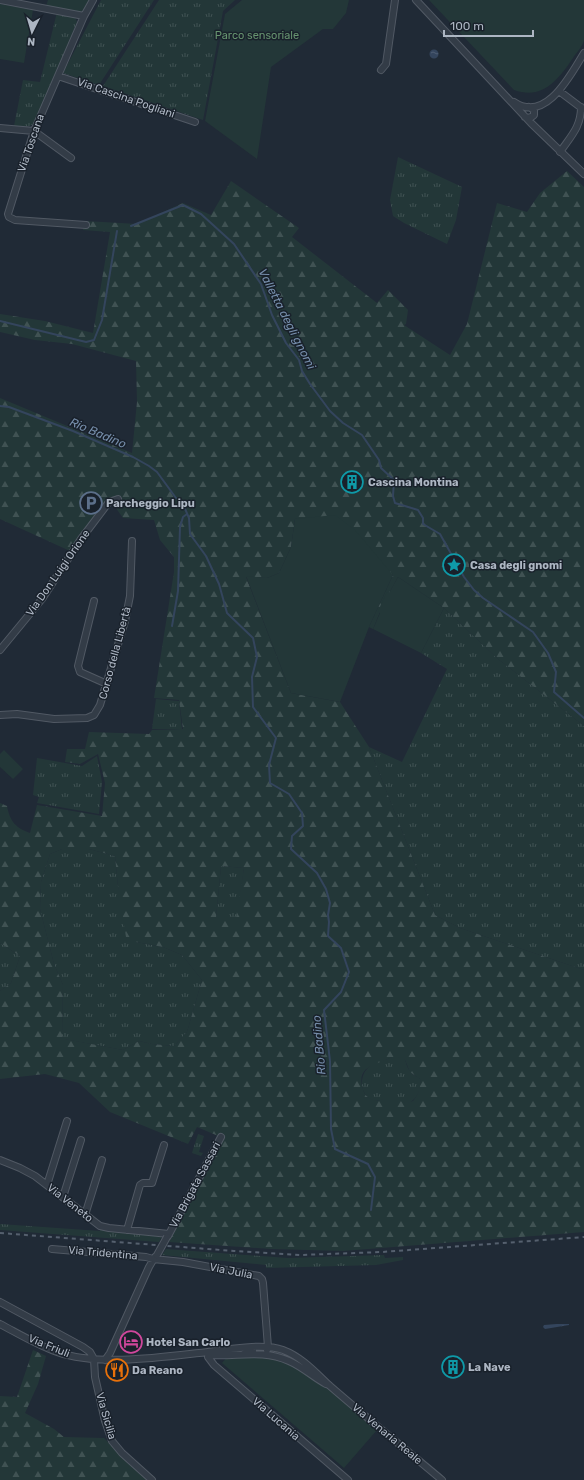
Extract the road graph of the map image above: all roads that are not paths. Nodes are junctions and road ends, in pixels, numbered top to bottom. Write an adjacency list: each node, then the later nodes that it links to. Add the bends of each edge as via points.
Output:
1 (0, 0): 5 (street)
2 (93, 0): 5 (street, Via Toscana)
3 (395, 0): 7 (street, via 386,64)
4 (416, 0): 10 (street)
5 (84, 16): 8 (street, Via Toscana)
6 (584, 53): 9 (street)
7 (381, 70)
8 (58, 76): 14 (street, Via Cascina Pogliani); 16 (street, Via Toscana)
9 (559, 91): 11 (street, via 544,104); 12 (street)
10 (509, 98): 11 (street, via 519,105); 13 (street)
11 (529, 107): 13 (street, via 524,111); 13 (street, via 534,110 534,115 530,118)
12 (583, 108): 17 (street, via 578,125)
13 (525, 117): 17 (street)
14 (195, 122)
15 (0, 128): 16 (street)
16 (34, 131): 18 (street); 20 (street, Via Toscana, via 8,214 9,218)
17 (560, 152): 19 (street)
18 (71, 158)
19 (584, 174)
20 (86, 225)
21 (118, 499): 24 (street, Via Don Luigi Orione, via 109,502 81,539 42,599)
22 (132, 541): 25 (street, Corso della Libertà, via 126,621)
23 (94, 601): 25 (street, via 78,666 80,672)
24 (0, 650)
25 (107, 684): 26 (street, Corso della Libertà, via 100,706 94,715 87,718 54,719 17,714)
26 (0, 715)
27 (67, 1121): 33 (street)
28 (221, 1137): 37 (street, Via Brigata Sassari)
29 (81, 1140): 34 (street)
30 (164, 1145): 36 (street, via 153,1182 140,1185)
31 (0, 1160): 33 (street, Via Veneto, via 26,1171)
32 (102, 1160): 35 (street)
33 (47, 1185): 34 (street, Via Veneto)
34 (63, 1197): 35 (street, Via Veneto)
35 (84, 1215): 36 (street, Via Veneto, via 102,1226)
36 (127, 1230): 37 (street, Via Veneto)
37 (168, 1235): 39 (street, bridge)
38 (52, 1249): 39 (street, Via Tridentina)
39 (155, 1257): 42 (street, Via Julia, via 260,1277 263,1282); 50 (street)
40 (0, 1302): 49 (street, via 83,1346)
41 (0, 1324): 49 (street, Via Friuli, via 57,1352)
42 (268, 1347): 43 (street, Via Friuli); 44 (street, Via Friuli); 46 (street, via 265,1350)
43 (276, 1348): 51 (street, Via Venaria Reale, via 302,1361)
44 (237, 1349): 45 (street, Via Friuli); 47 (street)
45 (196, 1354): 47 (street, Via Friuli); 50 (street, Via Friuli)
46 (243, 1354): 47 (street, Via Friuli); 48 (street, Via Friuli, via 261,1353)
47 (208, 1355): 53 (street, Via Lucania, via 222,1372)
48 (275, 1356): 51 (street, Via Venaria Reale, via 297,1364)
49 (94, 1359): 50 (street, Via Friuli); 52 (street, Via Sicilia, via 95,1377 112,1441)
50 (105, 1360)
51 (332, 1388): 54 (street, Via Venaria Reale)
52 (152, 1480)
53 (348, 1480)
54 (442, 1480)

